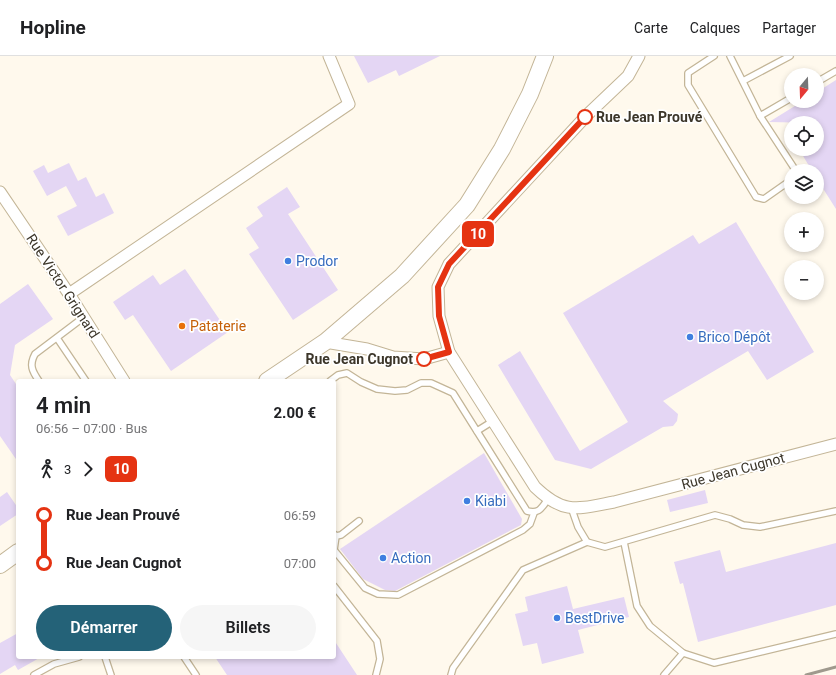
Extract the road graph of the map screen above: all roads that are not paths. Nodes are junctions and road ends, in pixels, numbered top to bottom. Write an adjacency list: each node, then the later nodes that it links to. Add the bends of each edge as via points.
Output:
1 (329, 56): 15 (street, via 349,104)
2 (546, 56): 18 (main road, via 502,149 467,205 402,276)
3 (638, 56): 19 (street, via 628,76 587,115 449,264 438,287 439,316)
4 (714, 56): 13 (lane, via 688,73 688,85 756,197 764,199)
5 (730, 56): 9 (lane)
6 (790, 56): 9 (lane)
7 (836, 71): 8 (lane)
8 (824, 78)
9 (743, 81): 11 (lane)
10 (784, 102): 11 (lane)
11 (760, 116): 12 (lane)
12 (791, 164)
13 (784, 185)
14 (0, 192): 15 (street, Rue Victor Grignard)
15 (69, 294): 16 (street, Rue Victor Grignard)
16 (84, 317): 17 (lane); 22 (street, Rue Victor Grignard)
17 (57, 338): 20 (lane, via 35,354 31,362); 21 (lane)
18 (325, 342): 19 (street, via 393,357 424,359); 23 (main road)
19 (449, 352): 25 (street, Rue Jean Cugnot)
20 (37, 379)
21 (85, 379)
22 (123, 379)
23 (271, 379)
24 (333, 379): 26 (lane, via 338,375 347,374 377,389 395,391 407,390 421,383 431,383 453,393)
25 (493, 421): 26 (lane); 28 (street, Rue Jean Cugnot, via 535,487)
26 (477, 431): 31 (lane, via 526,511)
27 (836, 444): 29 (street, Rue Jean Cugnot, via 614,502)
28 (548, 500): 29 (street, Rue Jean Cugnot); 31 (lane, via 539,512)
29 (571, 507): 34 (lane)
30 (836, 511): 35 (lane, via 760,527 743,526 715,515)
31 (534, 513): 37 (lane, via 530,524 523,530 398,595 378,594 365,588)
32 (359, 521): 33 (lane, via 341,535)
33 (336, 535)
34 (587, 542): 35 (lane, via 605,547); 49 (lane, via 523,570 452,668)
35 (624, 542): 41 (lane, via 638,606 650,626)
36 (16, 553): 38 (main road)
37 (336, 553)
38 (0, 565)
39 (336, 589): 48 (lane, via 377,642 380,659)
40 (836, 634): 41 (lane, via 714,663)
41 (682, 653): 50 (lane)
42 (72, 659): 45 (lane, via 54,664)
43 (106, 659): 46 (lane)
44 (185, 659): 47 (lane)
45 (34, 675)
46 (111, 675)
47 (196, 675)
48 (376, 675)
49 (451, 675)
50 (664, 675)

